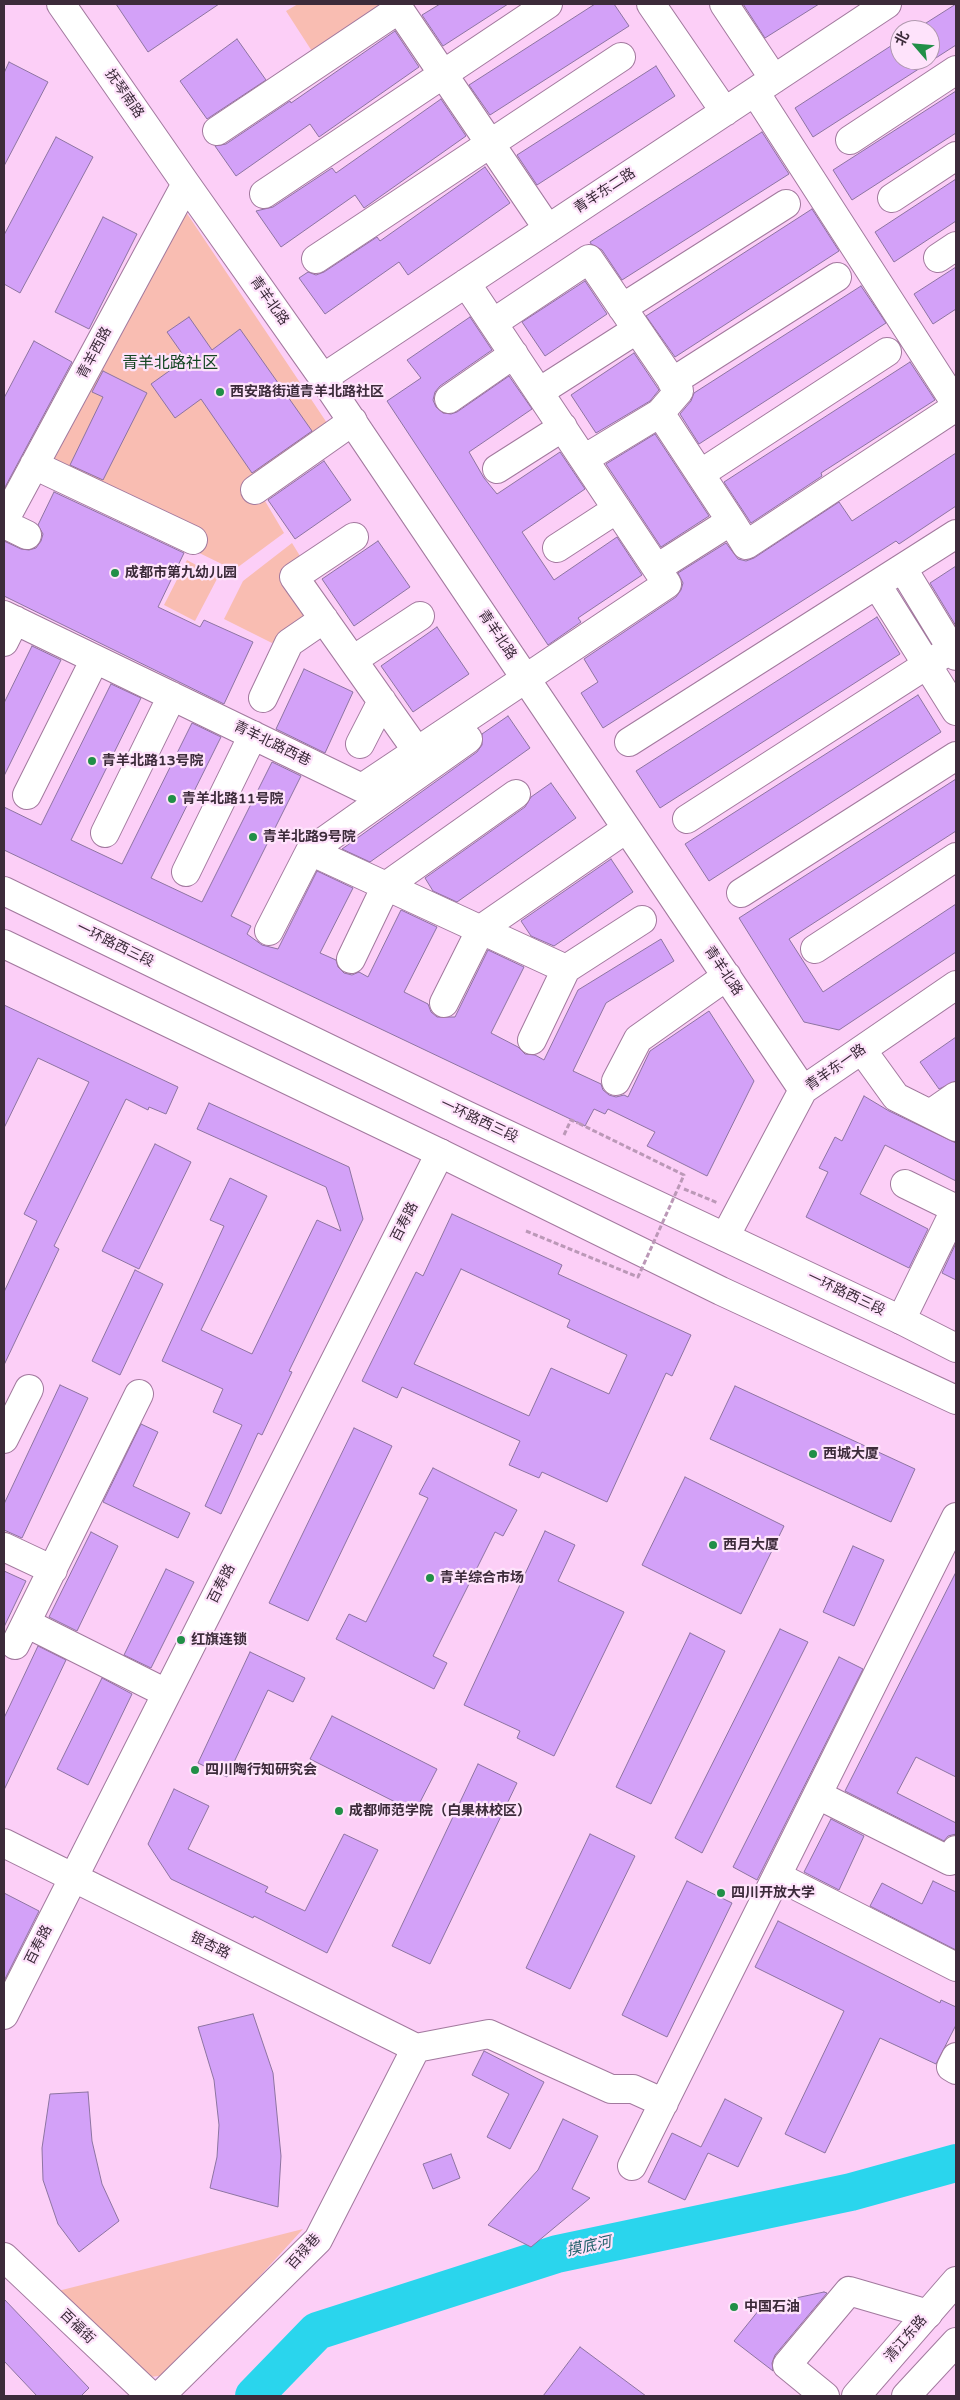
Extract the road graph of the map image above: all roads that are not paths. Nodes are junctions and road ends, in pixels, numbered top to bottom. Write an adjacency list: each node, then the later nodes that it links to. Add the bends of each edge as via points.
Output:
1 (62, 4): 16 (street, 抚琴南路)
2 (548, 4): 9 (street)
3 (651, 4): 11 (street)
4 (724, 4): 10 (street)
5 (887, 4): 10 (street, 青羊东二路)
6 (403, 6): 9 (street); 12 (street)
7 (621, 57): 14 (street)
8 (956, 70): 13 (street)
9 (442, 73): 14 (street); 17 (street)
10 (765, 86): 11 (street, 青羊东二路); 33 (street)
11 (725, 112): 20 (street, 青羊东二路)
12 (217, 131)
13 (850, 140)
14 (489, 142): 20 (street); 21 (street)
15 (956, 156): 18 (street)
16 (186, 184): 29 (street, 青羊北路); 38 (street, 青羊西路)
17 (264, 194)
18 (892, 198)
19 (786, 204): 24 (street)
20 (548, 229): 23 (street, 青羊东二路)
21 (316, 259)
22 (838, 277): 30 (street)
23 (466, 283): 25 (street); 29 (street, 青羊东二路)
24 (622, 308): 25 (street, via 589,259); 26 (street)
25 (493, 323): 28 (street)
26 (636, 330): 30 (street); 31 (street)
27 (887, 352): 40 (street)
28 (514, 354): 31 (street); 32 (street)
29 (323, 378): 35 (street, 青羊北路)
30 (672, 382): 34 (street, via 679,391)
31 (539, 392): 36 (street)
32 (448, 398)
33 (956, 406): 43 (street, via 746,545)
34 (660, 413): 37 (street); 40 (street)
35 (353, 421): 41 (street); 59 (street, 青羊北路)
36 (563, 427): 37 (street); 39 (street)
37 (584, 460): 42 (street)
38 (34, 465): 44 (street, 青羊西路); 47 (street)
39 (497, 469)
40 (700, 474): 43 (street)
41 (255, 490)
42 (617, 509): 48 (street); 49 (street)
43 (731, 522): 49 (street)
44 (12, 527)
45 (956, 534): 50 (street)
46 (354, 537): 53 (street, via 294,577)
47 (193, 540)
48 (558, 548)
49 (657, 568): 59 (street, 青羊北路西巷, via 667,584)
50 (903, 569): 51 (street); 55 (street)
51 (877, 585): 58 (street); 66 (street)
52 (420, 616): 57 (street)
53 (324, 619): 57 (street); 61 (street, via 289,643)
54 (7, 626): 56 (street, 青羊北路西巷)
55 (955, 650): 58 (street)
56 (95, 659): 60 (street, 青羊北路西巷); 71 (street)
57 (353, 660): 62 (street)
58 (928, 665): 63 (street); 72 (street)
59 (525, 677): 68 (street, 青羊北路西巷); 73 (street, 青羊北路)
60 (172, 696): 64 (street, 青羊北路西巷); 74 (street)
61 (263, 698)
62 (382, 701): 67 (street); 68 (street)
63 (956, 711)
64 (253, 735): 68 (street, 青羊北路西巷, via 362,788); 77 (street)
65 (468, 739): 75 (street)
66 (628, 742)
67 (360, 744)
68 (417, 751)
69 (956, 756): 80 (street)
70 (516, 794): 78 (street)
71 (27, 795)
72 (687, 819)
73 (626, 829): 82 (street); 88 (street, 青羊北路)
74 (106, 833)
75 (310, 851): 78 (street); 83 (street)
76 (956, 857): 85 (street)
77 (186, 872)
78 (386, 886): 82 (street); 86 (street)
79 (4, 891): 101 (street, 一环路西三段, via 464,1114)
80 (741, 893)
81 (642, 920): 87 (street)
82 (481, 929): 87 (street); 90 (street)
83 (270, 931)
84 (4, 944): 98 (street)
85 (815, 949)
86 (351, 959)
87 (566, 969): 91 (street)
88 (726, 976): 93 (street, via 638,1038); 94 (street, 青羊北路)
89 (956, 985): 92 (street, 青羊东一路)
90 (444, 1003)
91 (532, 1040)
92 (862, 1050): 94 (street, 青羊东一路); 96 (street, via 896,1097)
93 (616, 1081)
94 (803, 1090): 101 (street, 青羊东一路)
95 (956, 1096): 96 (street)
96 (930, 1114): 97 (street)
97 (956, 1127)
98 (440, 1153): 106 (street, via 721,1291); 111 (street, 百寿路)
99 (905, 1184): 100 (street)
100 (956, 1209): 102 (street)
101 (725, 1236): 102 (street, 一环路西三段)
102 (901, 1320): 103 (street, 一环路西三段)
103 (956, 1348)
104 (29, 1389): 107 (street)
105 (140, 1394): 110 (street)
106 (956, 1400)
107 (4, 1439)
108 (956, 1517): 112 (street)
109 (4, 1547): 110 (street)
110 (53, 1570): 111 (street, via 20,1634)
111 (166, 1693): 116 (street, 百寿路)
112 (818, 1795): 114 (street, via 950,1861); 115 (street)
113 (4, 1843): 116 (street, 银杏路)
114 (956, 1850)
115 (777, 1876): 117 (street); 122 (street)
116 (73, 1878): 118 (street, 百寿路); 119 (street, 银杏路)
117 (956, 1967)
118 (4, 2015)
119 (416, 2048): 122 (street, via 489,2034 611,2089 633,2089); 129 (street, 百禄巷, via 318,2240)
120 (956, 2057): 121 (street, via 951,2067)
121 (956, 2070)
122 (664, 2103): 123 (street)
123 (632, 2166)
124 (4, 2257): 128 (street, 百福街)
125 (955, 2283): 126 (street, 清江东路)
126 (928, 2314): 130 (street, via 850,2291 787,2365); 131 (street, 清江东路)
127 (956, 2342): 132 (street)
128 (151, 2396)
129 (160, 2396)
130 (825, 2396)
131 (856, 2396)
132 (906, 2396)

